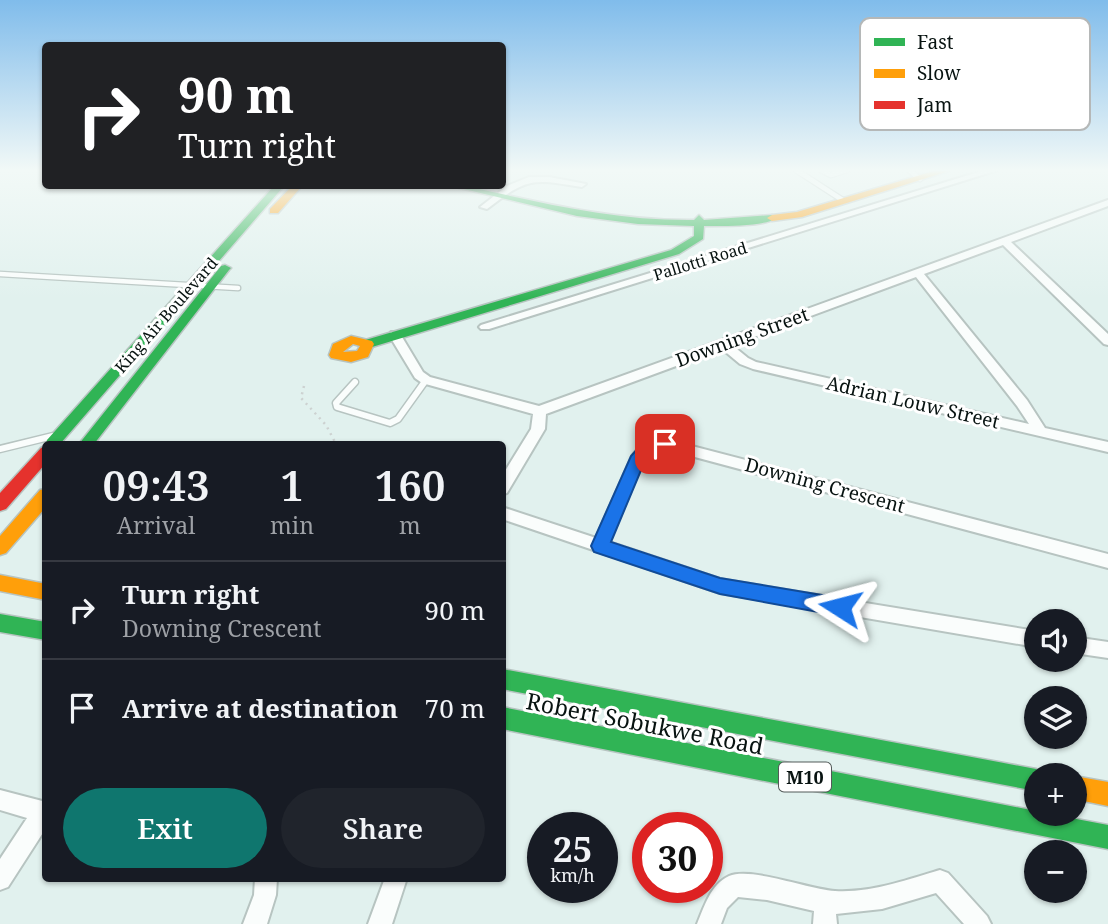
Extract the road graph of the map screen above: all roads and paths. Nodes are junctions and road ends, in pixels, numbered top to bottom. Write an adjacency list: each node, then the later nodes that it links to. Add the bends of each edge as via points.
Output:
1 (258, 213): 13 (street, King Air Boulevard)
2 (271, 213): 13 (street, King Air Boulevard)
3 (605, 213): 7 (street)
4 (780, 213): 7 (street)
5 (853, 213): 12 (street, Pallotti Road)
6 (1081, 213): 8 (street, Downing Street)
7 (699, 221): 9 (street, Pallotti Road, via 699,237 688,246)
8 (1005, 241): 10 (street, Downing Street); 17 (street)
9 (626, 267): 12 (street); 16 (street, Pallotti Road)
10 (918, 273): 19 (street, Downing Street); 24 (street)
11 (0, 274): 13 (lane)
12 (641, 279): 15 (street, Pallotti Road)
13 (201, 286): 14 (lane); 25 (street, King Air Boulevard); 26 (street, King Air Boulevard)
14 (238, 288)
15 (485, 327)
16 (395, 335): 18 (street, Pallotti Road); 20 (street)
17 (1108, 341)
18 (367, 344)
19 (724, 344): 23 (street, Downing Street); 24 (street, Adrian Louw Street, via 753,365)
20 (426, 380): 21 (lane, via 398,419 390,423 337,407 335,403); 23 (street)
21 (355, 382)
22 (304, 386): 27 (path, via 301,398)
23 (540, 411): 32 (street, via 538,429)
24 (1040, 431): 29 (street, Adrian Louw Street)
25 (56, 439)
26 (88, 441)
27 (335, 441)
28 (42, 442): 30 (lane)
29 (1108, 447)
30 (0, 449)
31 (42, 457): 34 (street)
32 (506, 482)
33 (42, 500): 37 (street)
34 (0, 504)
35 (506, 514): 36 (street)
36 (600, 546): 38 (street, Downing Crescent, via 637,460 646,449 665,444); 43 (street, via 741,591)
37 (0, 548)
38 (1108, 561)
39 (0, 583): 40 (street)
40 (42, 591)
41 (0, 623): 42 (street)
42 (42, 630)
43 (1024, 637)
44 (1087, 647): 45 (street)
45 (1108, 650)
46 (506, 680): 48 (street, Robert Sobukwe Road / M10)
47 (506, 719): 54 (street, Robert Sobukwe Road / M10)
48 (1024, 778)
49 (1087, 790): 50 (street)
50 (1108, 794)
51 (0, 800): 52 (street)
52 (42, 812)
53 (42, 816): 55 (street)
54 (1108, 837)
55 (0, 879)
56 (266, 882): 59 (street)
57 (395, 882): 60 (street)
58 (825, 913): 61 (street, via 749,885 733,886 719,900); 62 (street, via 940,881)
59 (255, 924)
60 (380, 924)
61 (709, 924)
62 (979, 924)

